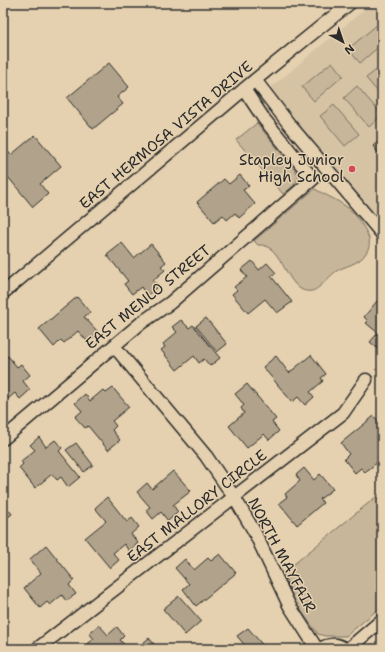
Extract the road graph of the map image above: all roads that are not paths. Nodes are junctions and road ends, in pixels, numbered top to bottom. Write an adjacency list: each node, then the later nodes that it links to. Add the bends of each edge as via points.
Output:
1 (350, 3): 2 (street, EAST HERMOSA VISTA DRIVE)
2 (255, 80): 3 (street, EAST HERMOSA VISTA DRIVE); 4 (street)
3 (244, 89): 5 (street, EAST HERMOSA VISTA DRIVE); 6 (street, EAST MENLO STREET, via 264,119 312,179 170,302)
4 (382, 234)
5 (3, 293)
6 (114, 346): 8 (street, EAST MENLO STREET); 9 (street, NORTH MAYFAIR, via 206,456)
7 (366, 380): 9 (street, EAST MALLORY CIRCLE, via 344,413)
8 (3, 439)
9 (234, 497): 11 (street, EAST MALLORY CIRCLE); 12 (street, NORTH MAYFAIR, via 254,531 289,605)
10 (382, 620): 14 (street)
11 (37, 649)
12 (317, 649)
13 (320, 649): 14 (street, via 335,645)
14 (346, 649)

